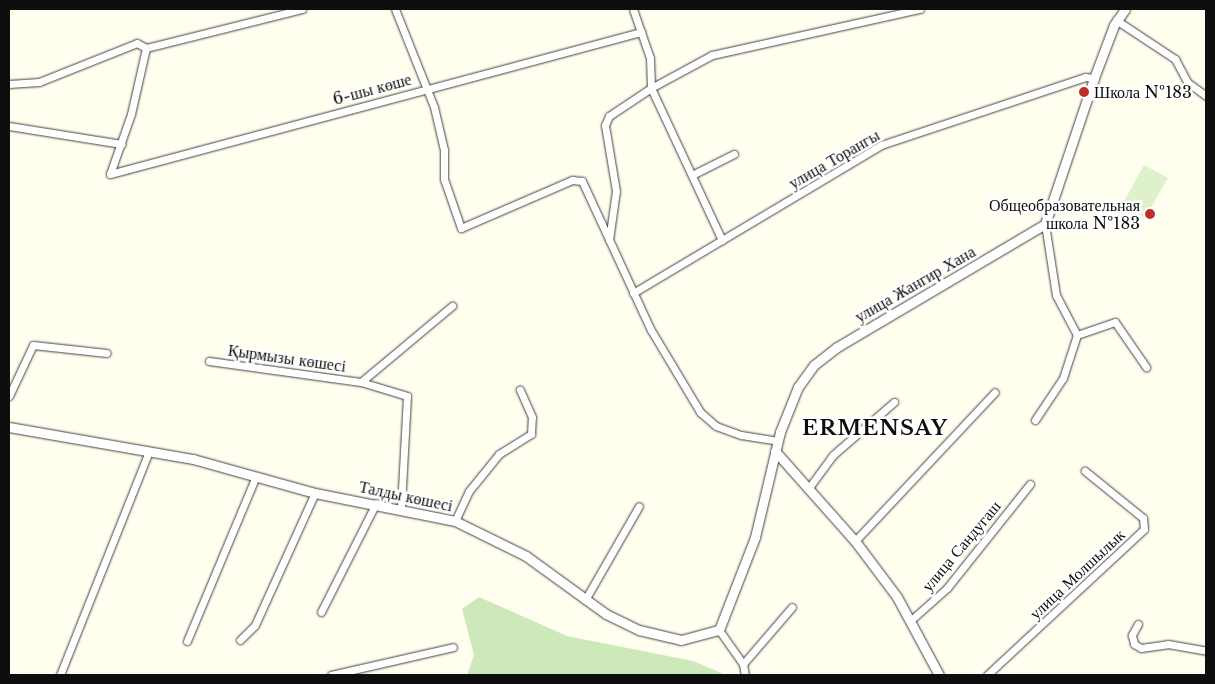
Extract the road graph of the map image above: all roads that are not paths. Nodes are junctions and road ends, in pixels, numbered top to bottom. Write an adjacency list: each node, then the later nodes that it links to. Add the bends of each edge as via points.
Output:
1 (302, 9): 8 (street)
2 (395, 9): 12 (street)
3 (633, 9): 7 (street)
4 (920, 9): 11 (street, via 712,55)
5 (1125, 9): 6 (street)
6 (1116, 20): 9 (street); 13 (street, via 1175,59 1187,82)
7 (641, 32): 11 (street, via 650,58); 12 (street, 6-шы көше)
8 (143, 46): 10 (street, via 39,82); 15 (street)
9 (1094, 78): 18 (street); 19 (street, улица Торангы, via 1085,76 881,145)
10 (9, 84)
11 (651, 88): 17 (street); 20 (street, via 609,116 605,125 616,191)
12 (427, 89): 15 (street, 6-шы көше, via 110,174); 20 (street, via 444,150 444,179 461,228 572,180 582,181)
13 (1206, 96)
14 (9, 126): 15 (street)
15 (122, 144)
16 (734, 154): 17 (street)
17 (692, 175): 19 (street)
18 (1045, 224): 23 (street, via 1056,295); 34 (street, улица Жангир Хана, via 901,313 852,337 814,365 798,386)
19 (722, 240): 21 (street, улица Торангы)
20 (609, 241): 21 (street)
21 (633, 293): 34 (street, via 700,412 716,426 741,435)
22 (452, 306): 27 (street, Қырмызы көшесі)
23 (1077, 335): 26 (street, via 1115,322); 32 (street, via 1063,378)
24 (107, 353): 30 (street, via 33,345)
25 (209, 360): 27 (street, Қырмызы көшесі)
26 (1146, 367)
27 (361, 382): 44 (street, Қырмызы көшесі, via 407,396)
28 (520, 390): 45 (street, via 532,417 531,434 499,454 469,491)
29 (995, 392): 46 (street)
30 (9, 396)
31 (894, 402): 40 (street, via 833,455)
32 (1035, 420)
33 (9, 428): 35 (street, Талды көшесі)
34 (777, 441): 36 (street, улица Жангир Хана)
35 (148, 451): 38 (street, Талды көшесі); 58 (street)
36 (775, 451): 40 (street); 52 (street, улица Жангир Хана, via 755,537)
37 (1085, 471): 62 (street, улица Молшылык, via 1143,518 1144,529)
38 (256, 476): 41 (street, Талды көшесі); 54 (street)
39 (1030, 484): 50 (street, улица Сандугаш, via 947,588)
40 (808, 489): 46 (street)
41 (315, 493): 42 (street, Талды көшесі); 53 (street, via 255,625)
42 (376, 503): 44 (street, Талды көшесі); 49 (street)
43 (639, 506): 47 (street)
44 (400, 508): 45 (street, Талды көшесі)
45 (455, 521): 47 (street, Талды көшесі, via 526,556)
46 (856, 541): 50 (street)
47 (585, 600): 52 (street, Талды көшесі, via 660,638 681,640)
48 (792, 608): 57 (street)
49 (321, 612)
50 (910, 621): 61 (street)
51 (1138, 624): 56 (street, via 1132,635 1134,644 1141,648 1168,644)
52 (719, 630): 57 (street)
53 (240, 640)
54 (187, 642)
55 (453, 646): 59 (street)
56 (1206, 651)
57 (743, 664): 60 (street)
58 (60, 675)
59 (331, 675)
60 (745, 675)
61 (939, 675)
62 (987, 675)

